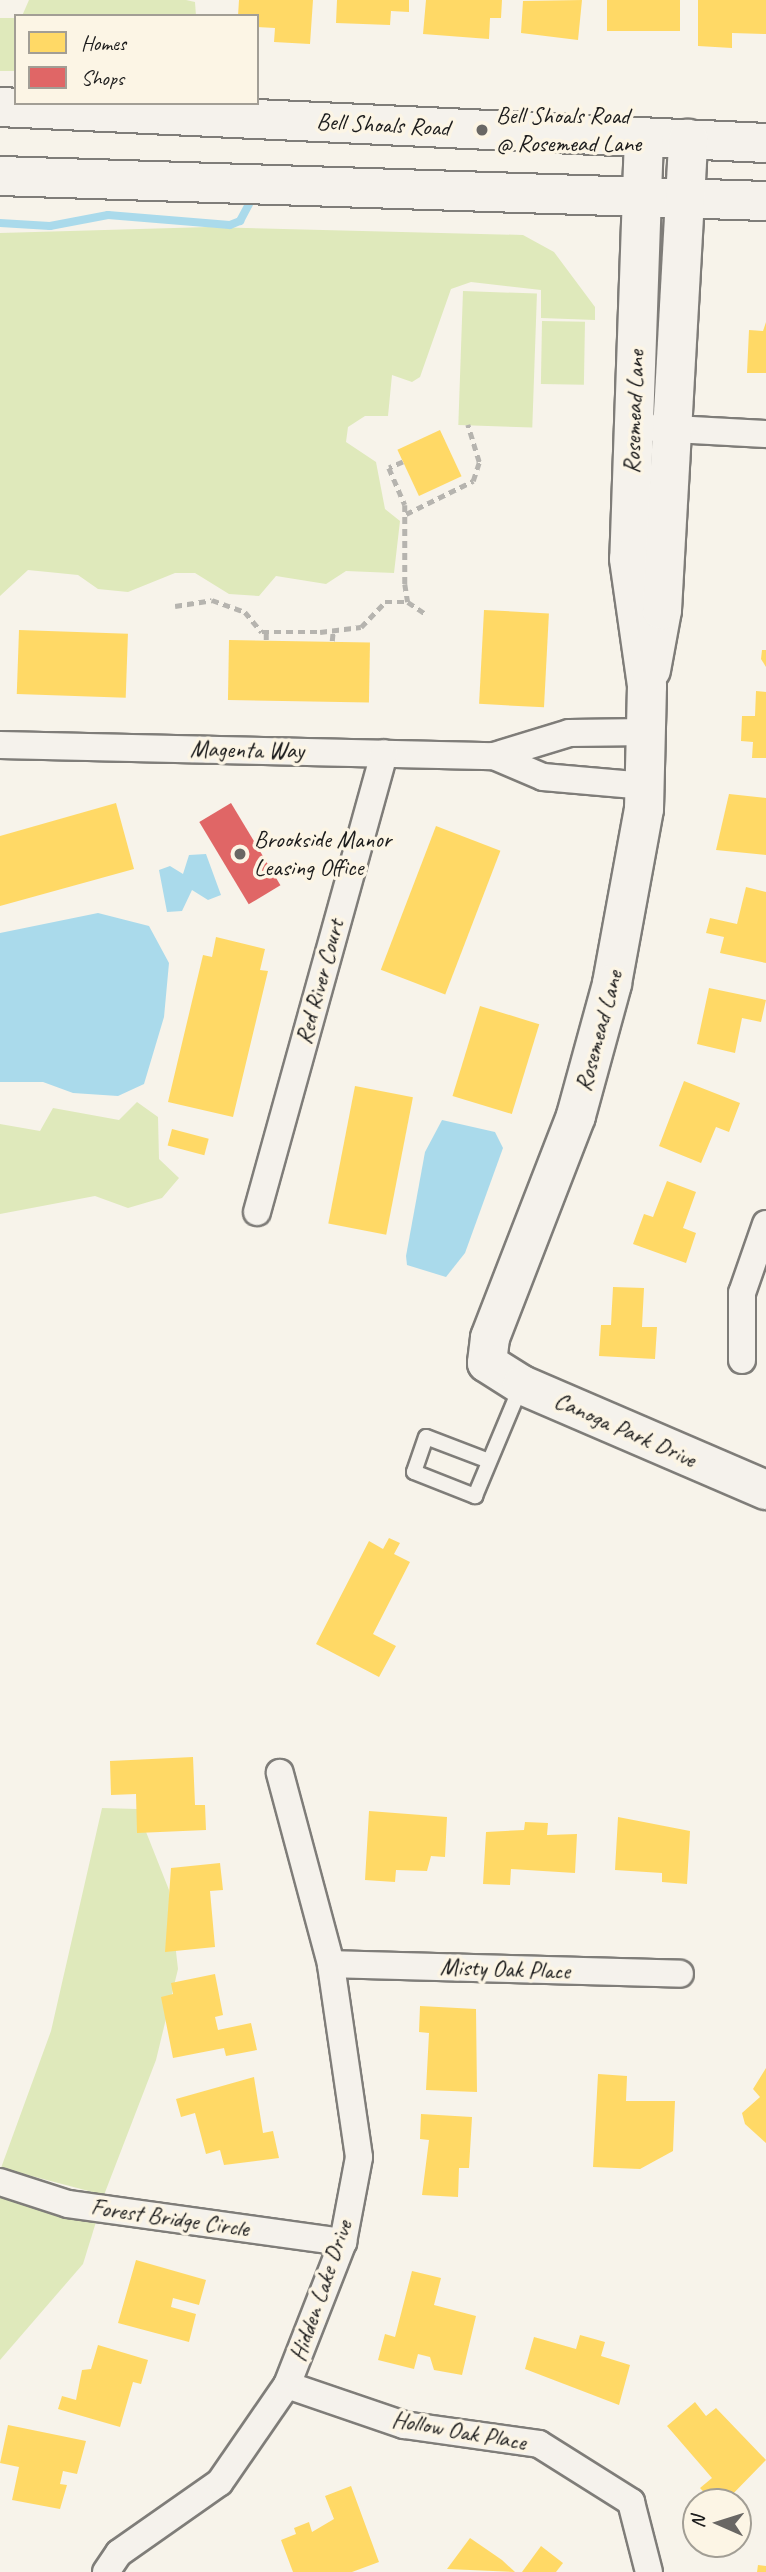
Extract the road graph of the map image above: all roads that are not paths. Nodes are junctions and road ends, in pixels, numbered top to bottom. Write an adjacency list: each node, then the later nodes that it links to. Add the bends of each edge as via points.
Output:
1 (0, 107): 2 (street, Bell Shoals Road)
2 (644, 137): 3 (street, Bell Shoals Road); 6 (street, Rosemead Lane)
3 (688, 139): 4 (street, Bell Shoals Road); 7 (street, Rosemead Lane)
4 (766, 143)
5 (0, 176): 6 (street)
6 (643, 195): 7 (street); 9 (street, Rosemead Lane)
7 (685, 197): 8 (street); 10 (street, Rosemead Lane)
8 (766, 201)
9 (633, 426): 10 (street); 12 (street, Rosemead Lane, via 630,584)
10 (673, 429): 11 (street); 12 (street, Rosemead Lane, via 662,610)
11 (766, 435)
12 (647, 686): 13 (street, Rosemead Lane)
13 (649, 732): 16 (street, Magenta Way, via 569,733); 17 (street, Rosemead Lane)
14 (0, 745): 15 (street, Magenta Way)
15 (384, 753): 16 (street, Magenta Way); 18 (street, Red River Court)
16 (494, 756): 17 (street, Magenta Way, via 543,778)
17 (646, 786): 21 (street, Rosemead Lane, via 631,896 601,1028 547,1199 490,1338)
18 (257, 1212)
19 (766, 1224): 20 (street, via 742,1293)
20 (742, 1360)
21 (487, 1363): 22 (street, Canoga Park Drive)
22 (522, 1385): 23 (lane); 24 (street, Canoga Park Drive)
23 (489, 1461): 23 (lane, via 475,1496 414,1472 426,1437)
24 (766, 1490)
25 (280, 1773): 26 (street, Hidden Lake Drive)
26 (331, 1964): 27 (street, Misty Oak Place); 29 (street, Hidden Lake Drive, via 359,2157)
27 (680, 1974)
28 (0, 2182): 29 (street, Forest Bridge Circle, via 68,2204)
29 (343, 2242): 30 (street, Hidden Lake Drive)
30 (287, 2385): 31 (street, Hidden Lake Drive, via 220,2482 119,2553); 32 (street, Hollow Oak Place, via 404,2425 539,2444 631,2502)
31 (106, 2572)
32 (649, 2572)

